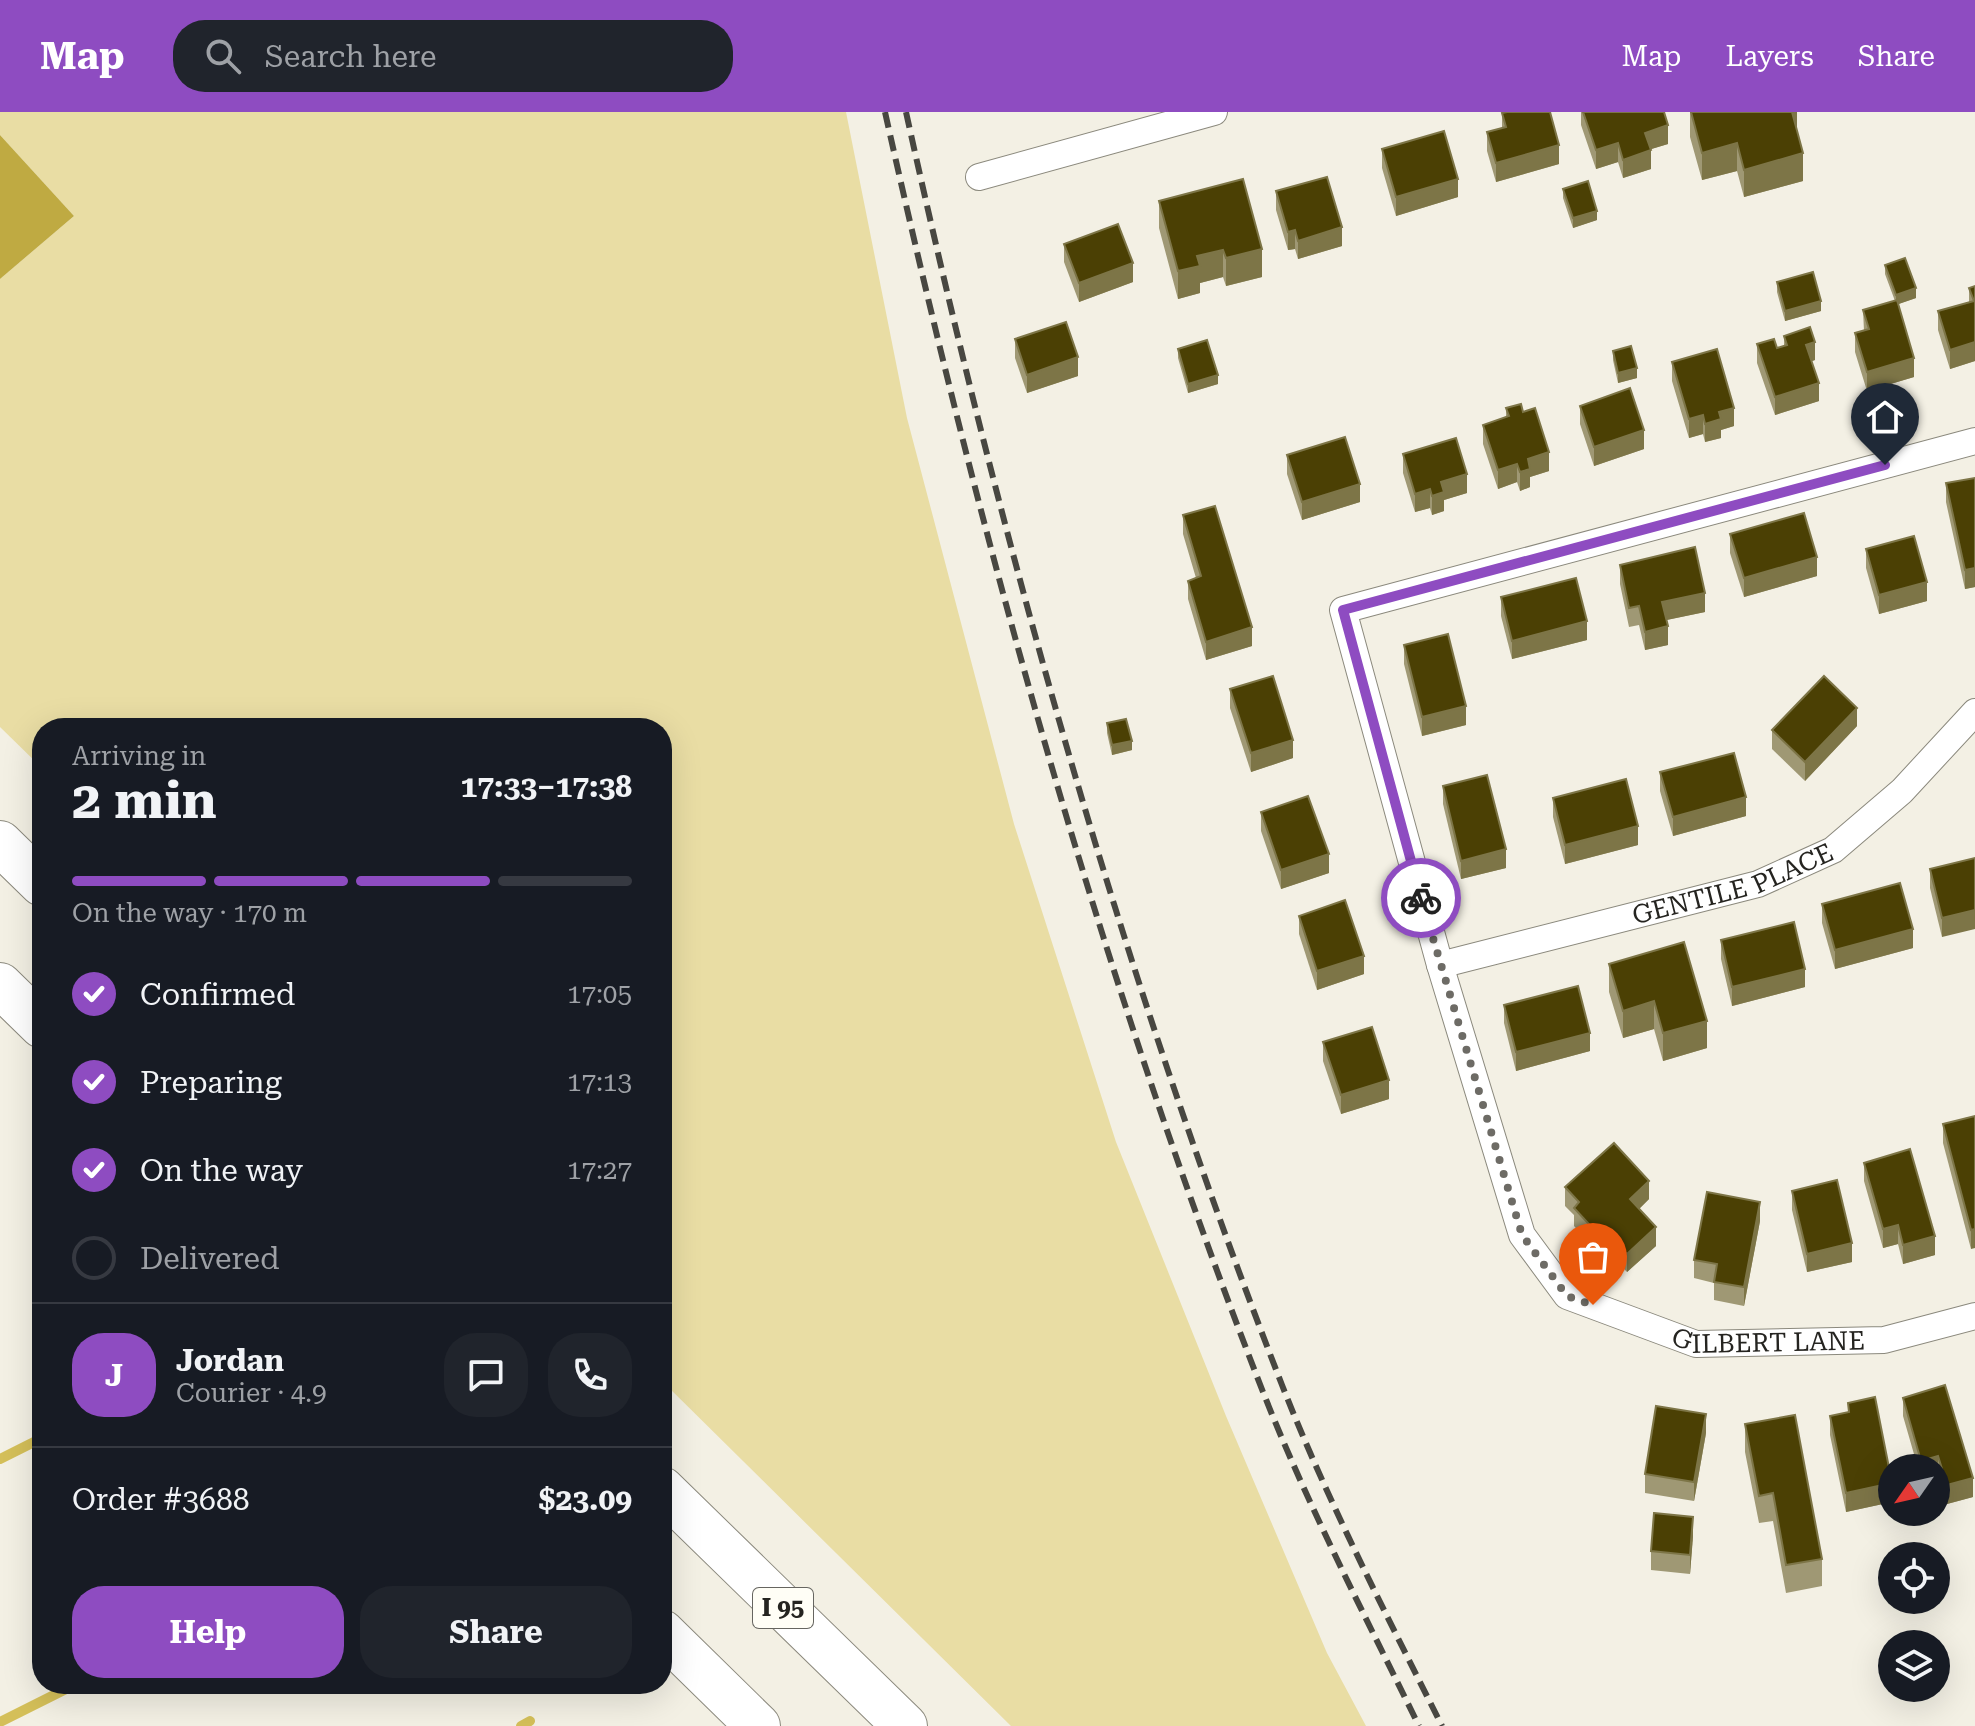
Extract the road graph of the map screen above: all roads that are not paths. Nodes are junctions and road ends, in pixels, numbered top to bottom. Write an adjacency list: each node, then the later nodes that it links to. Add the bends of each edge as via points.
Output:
1 (1210, 113): 2 (street)
2 (979, 177)
3 (1975, 441): 7 (street, via 1343,610)
4 (1975, 712): 7 (street, GENTILE PLACE, via 1902,791 1833,850 1758,884)
5 (0, 843): 6 (highway)
6 (32, 874)
7 (1440, 965): 10 (street, GILBERT LANE, via 1522,1235 1567,1296 1696,1344 1884,1340)
8 (0, 985): 9 (highway)
9 (32, 1016)
10 (1975, 1316)
11 (672, 1499): 14 (highway, I 95)
12 (672, 1642): 13 (highway)
13 (758, 1726)
14 (905, 1726)

